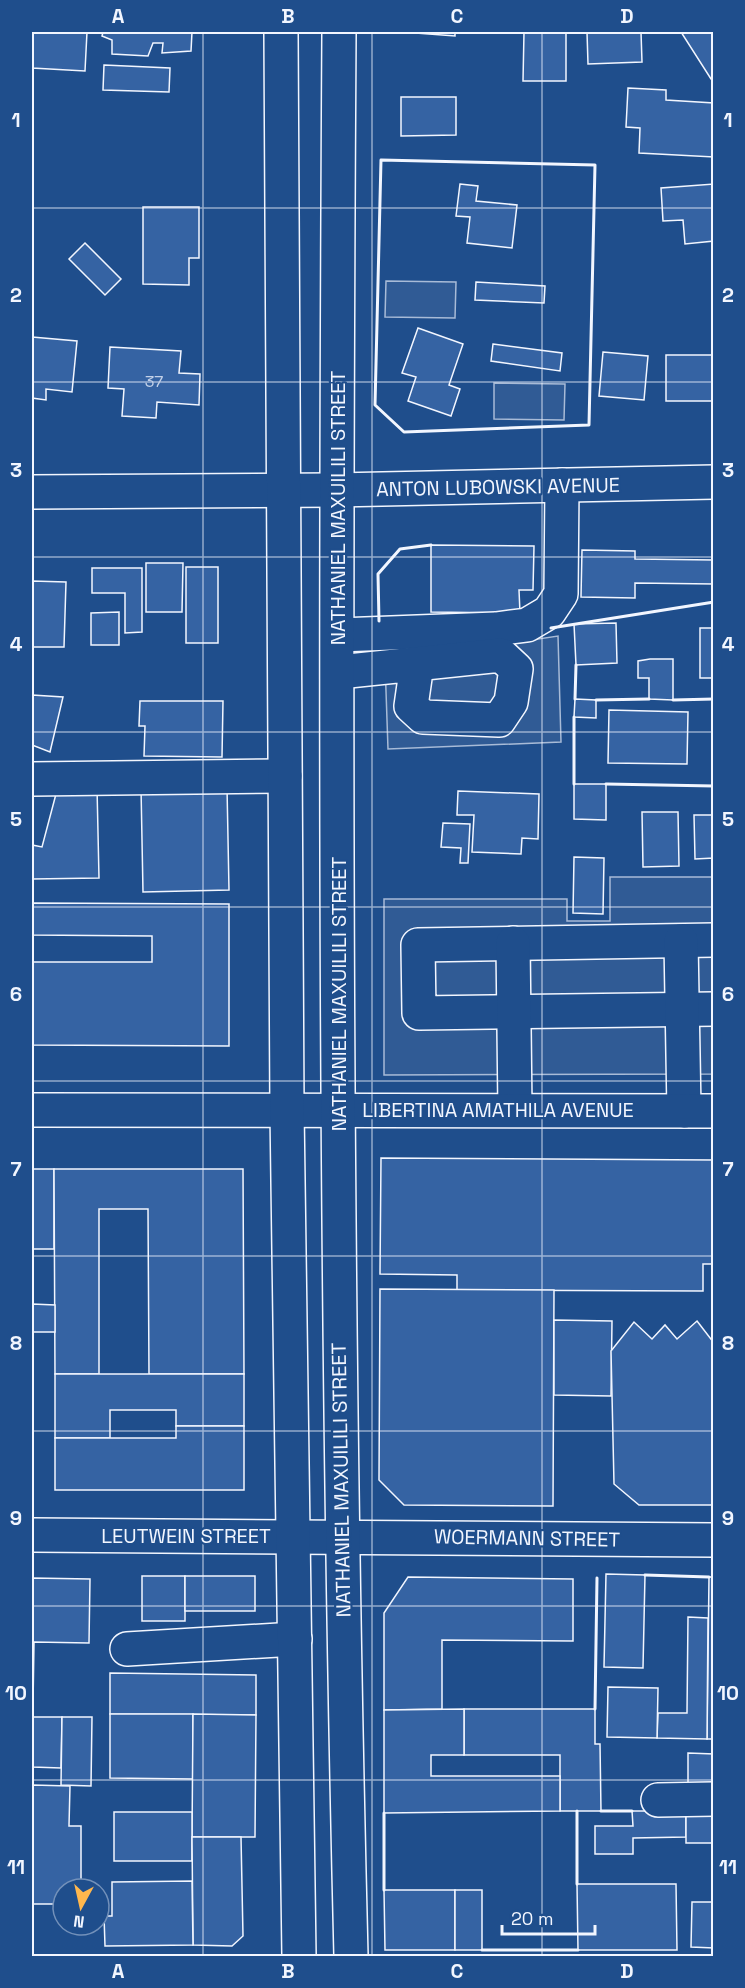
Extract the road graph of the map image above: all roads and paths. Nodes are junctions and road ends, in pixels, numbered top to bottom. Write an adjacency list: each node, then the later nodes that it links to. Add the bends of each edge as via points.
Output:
1 (281, 32): 5 (main road)
2 (339, 32): 6 (main road, NATHANIEL MAXUILILI STREET)
3 (714, 482): 4 (main road, ANTON LUBOWSKI AVENUE)
4 (562, 485): 6 (main road, ANTON LUBOWSKI AVENUE); 8 (main road, via 561,594 549,612 527,625 496,629)
5 (284, 490): 6 (main road, ANTON LUBOWSKI AVENUE); 7 (main road, ANTON LUBOWSKI AVENUE); 11 (main road)
6 (336, 490): 8 (main road, NATHANIEL MAXUILILI STREET)
7 (32, 492)
8 (339, 634): 10 (main road, NATHANIEL MAXUILILI STREET)
9 (417, 664): 10 (main road)
10 (339, 672): 20 (main road, NATHANIEL MAXUILILI STREET)
11 (285, 776): 12 (main road); 19 (main road)
12 (32, 779)
13 (681, 940): 14 (main road); 15 (main road); 16 (main road)
14 (714, 940)
15 (513, 943): 17 (main road); 17 (main road, via 418,945 418,956 419,1013)
16 (698, 1009): 17 (main road); 22 (main road)
17 (514, 1011): 21 (main road)
18 (32, 1110): 19 (main road, LIBERTINA AMATHILA AVENUE)
19 (287, 1110): 20 (main road, LIBERTINA AMATHILA AVENUE); 24 (main road)
20 (338, 1110): 21 (main road, LIBERTINA AMATHILA AVENUE); 25 (main road, NATHANIEL MAXUILILI STREET)
21 (516, 1110): 22 (main road, LIBERTINA AMATHILA AVENUE)
22 (699, 1111)
23 (32, 1535): 24 (main road, LEUTWEIN STREET)
24 (293, 1537): 25 (main road, LEUTWEIN STREET); 27 (main road)
25 (341, 1537): 26 (main road, WOERMANN STREET); 32 (main road, NATHANIEL MAXUILILI STREET)
26 (714, 1540)
27 (295, 1639): 28 (main road); 31 (main road)
28 (128, 1649)
29 (714, 1799): 30 (main road)
30 (658, 1800)
31 (299, 1956)
32 (351, 1956)

